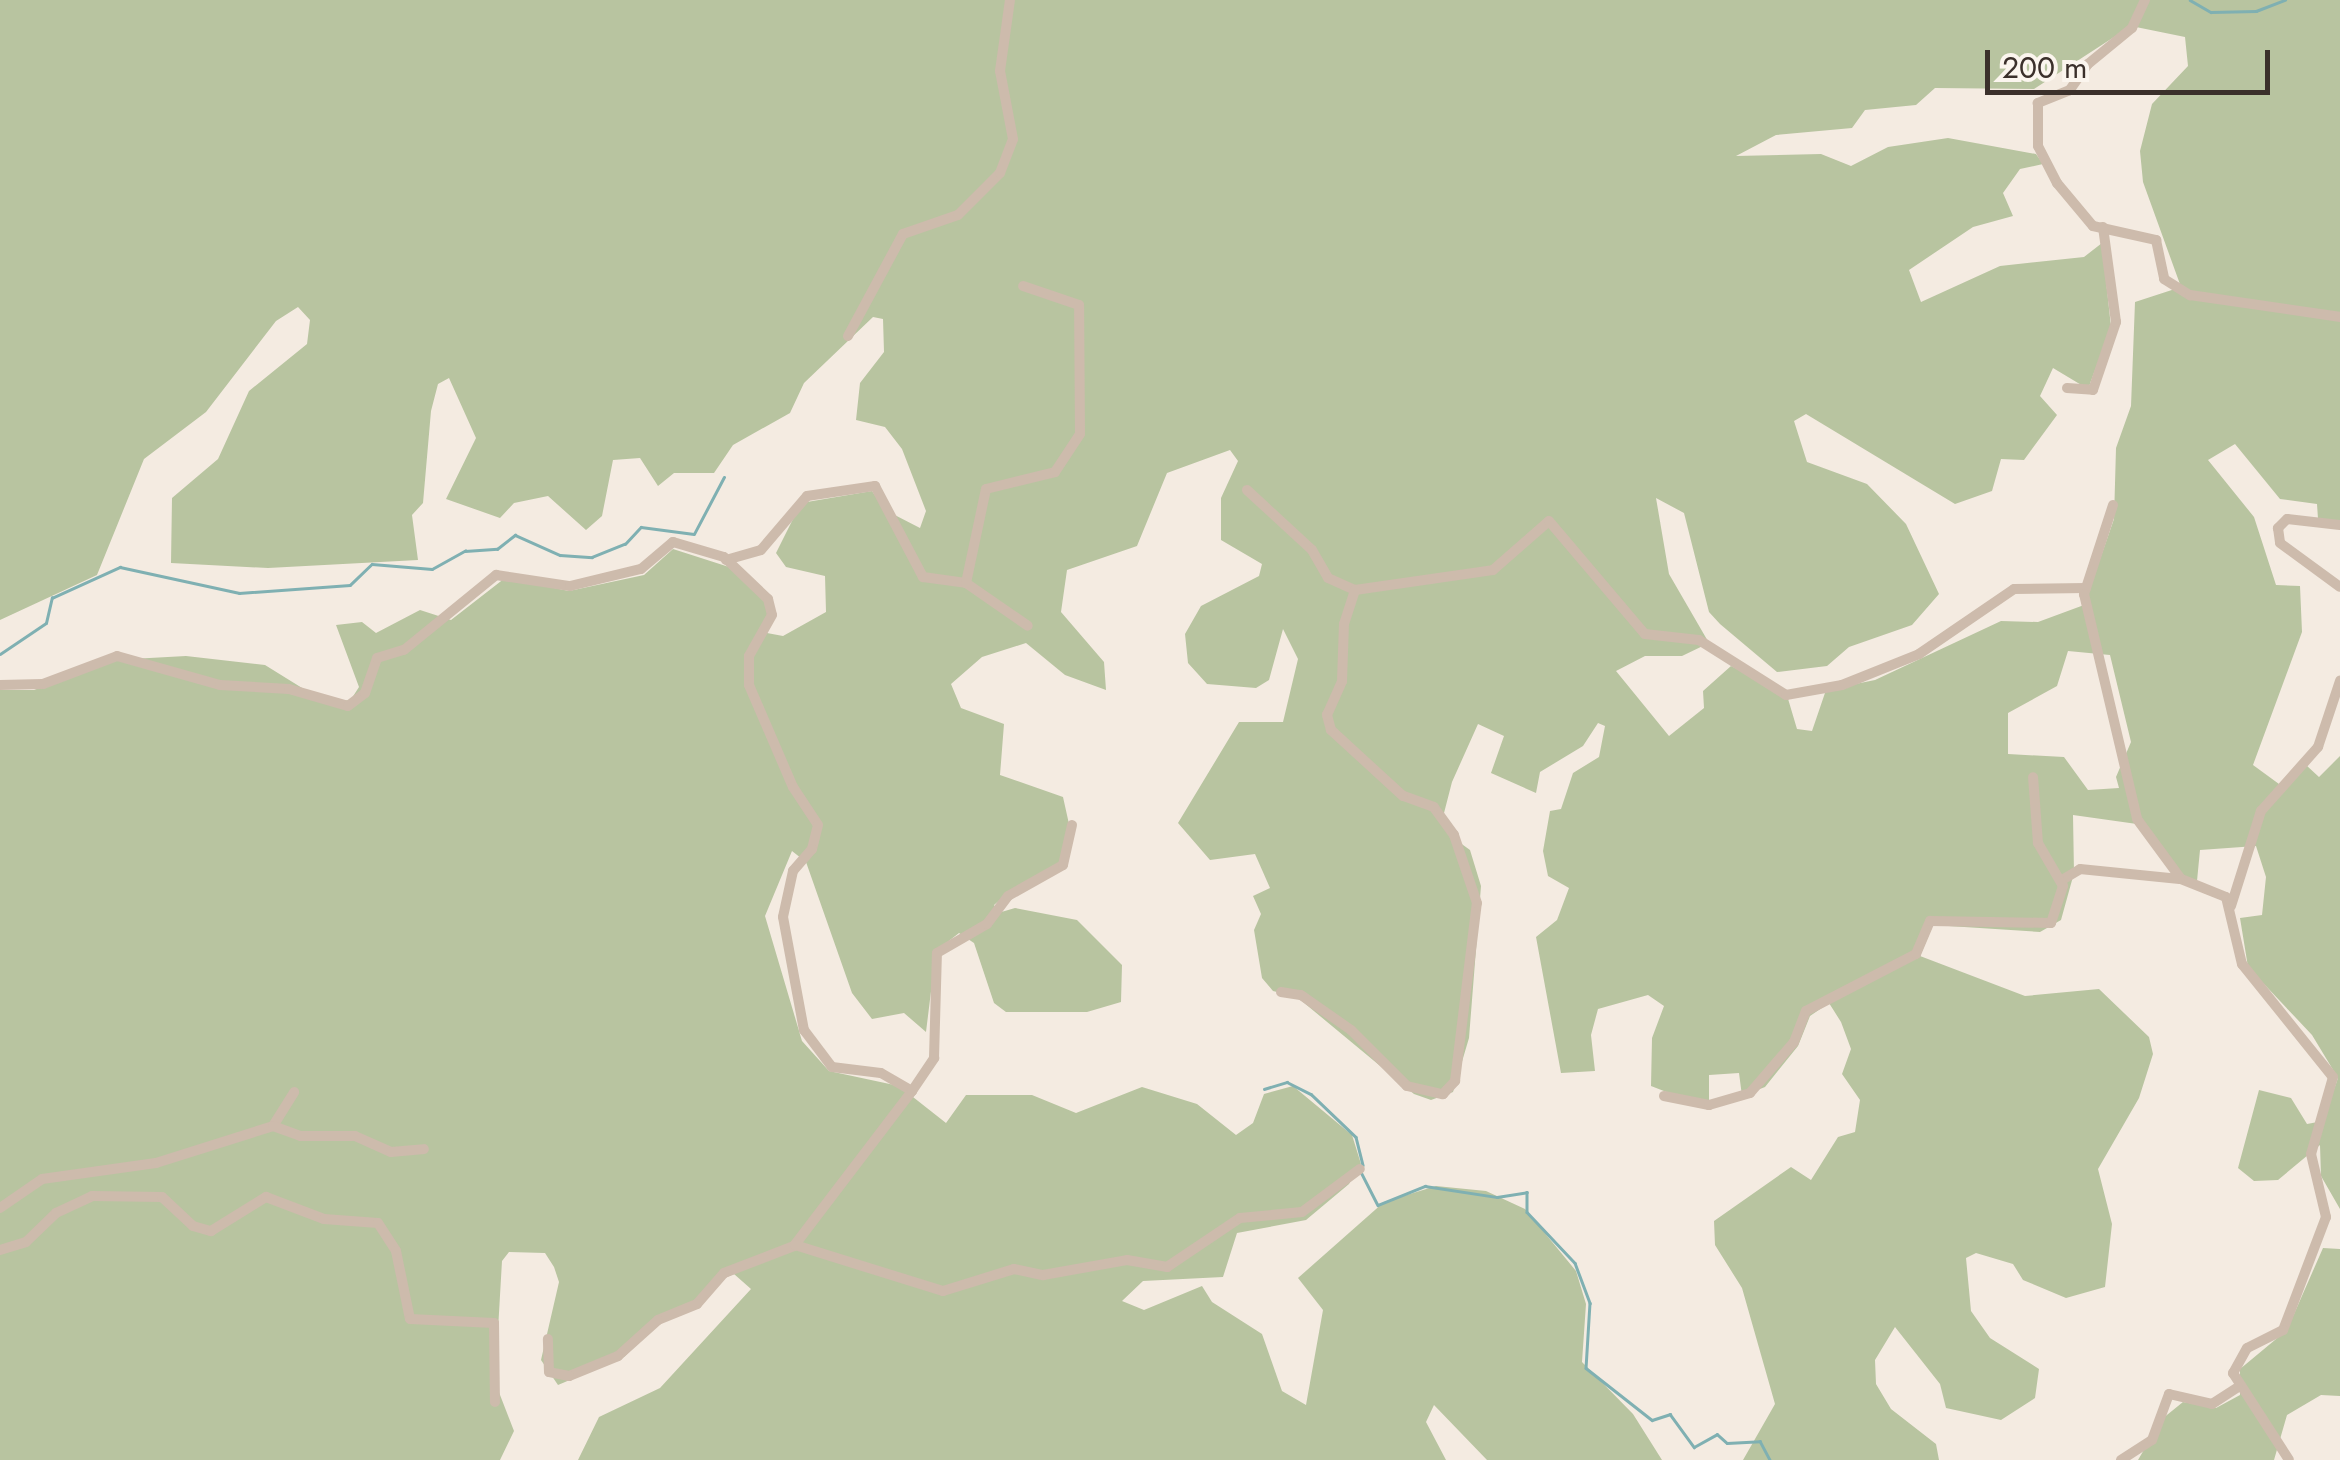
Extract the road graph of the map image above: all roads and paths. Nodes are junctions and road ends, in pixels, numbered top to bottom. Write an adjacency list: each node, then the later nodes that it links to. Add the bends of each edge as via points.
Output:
1 (1010, 0): 6 (street, via 1000,71 1013,139 1000,173 958,215 903,234)
2 (2146, 0): 3 (street, via 2132,28 2088,64 2070,90 2038,103 2043,158 2094,226)
3 (2104, 227): 5 (street, via 2156,240 2164,279 2190,295); 7 (street, via 2116,322 2093,390)
4 (1023, 286): 12 (street, via 1080,305 1080,434 1055,472 986,489)
5 (2340, 317)
6 (848, 336)
7 (2067, 388)
8 (1247, 490): 15 (street, via 1312,550 1328,578)
9 (2113, 506): 13 (street)
10 (2340, 524): 14 (street, via 2287,519 2278,528 2280,543)
11 (726, 560): 12 (street, via 761,550 807,496 863,484 884,492 905,551 924,577); 18 (street, via 672,542 634,572 570,586 496,574 404,650 376,658 365,693 348,706 289,689 220,685 117,656 43,684); 26 (street, via 770,602 772,615 749,656 749,685 788,777 818,824 812,849 793,871 781,941 808,1043 832,1066 881,1073)
12 (966, 583): 16 (street)
13 (2086, 588): 15 (street, via 2014,589 1919,654 1842,685 1786,695 1699,640 1645,634 1548,522 1493,570); 21 (street, via 2137,819)
14 (2340, 588)
15 (1355, 590): 24 (street, via 1344,624 1342,681 1327,715 1331,730 1403,796 1434,807 1454,835 1477,903 1455,1081 1443,1094 1407,1086 1351,1030 1301,995)
16 (1028, 626)
17 (2340, 681): 23 (street, via 2318,747 2262,811)
18 (0, 685)
19 (2033, 777): 22 (street, via 2038,843)
20 (1072, 825): 26 (street, via 1063,865 1008,896 987,924 937,953 934,1058)
21 (2181, 879): 22 (street, via 2080,869); 23 (street, via 2214,887)
22 (2062, 880): 28 (street, via 2058,913 2044,926 1930,921 1916,954 1806,1011 1794,1042 1750,1094 1708,1105)
23 (2231, 906): 25 (street, via 2242,964)
24 (1281, 992)
25 (2336, 1072): 36 (street, via 2311,1154 2326,1217 2287,1322 2237,1361)
26 (912, 1091): 33 (street)
27 (294, 1092): 29 (street)
28 (1664, 1096)
29 (273, 1126): 30 (street, via 300,1136 356,1136 390,1152); 32 (street, via 156,1163 42,1179)
30 (424, 1150)
31 (1360, 1169): 33 (street, via 1302,1212 1240,1218 1167,1267 1127,1260 1043,1275 1014,1269 943,1292)
32 (0, 1208)
33 (795, 1245): 35 (street, via 724,1273 697,1304 658,1320 625,1352 569,1376 548,1372)
34 (0, 1250): 37 (street, via 26,1242 56,1213 92,1196 162,1197 193,1226 211,1231 266,1197 324,1219 378,1223 396,1251 410,1319 494,1322)
35 (548, 1339)
36 (2238, 1386): 38 (street, via 2212,1404 2170,1394 2152,1440); 39 (street)
37 (495, 1402)
38 (2121, 1460)
39 (2289, 1460)

